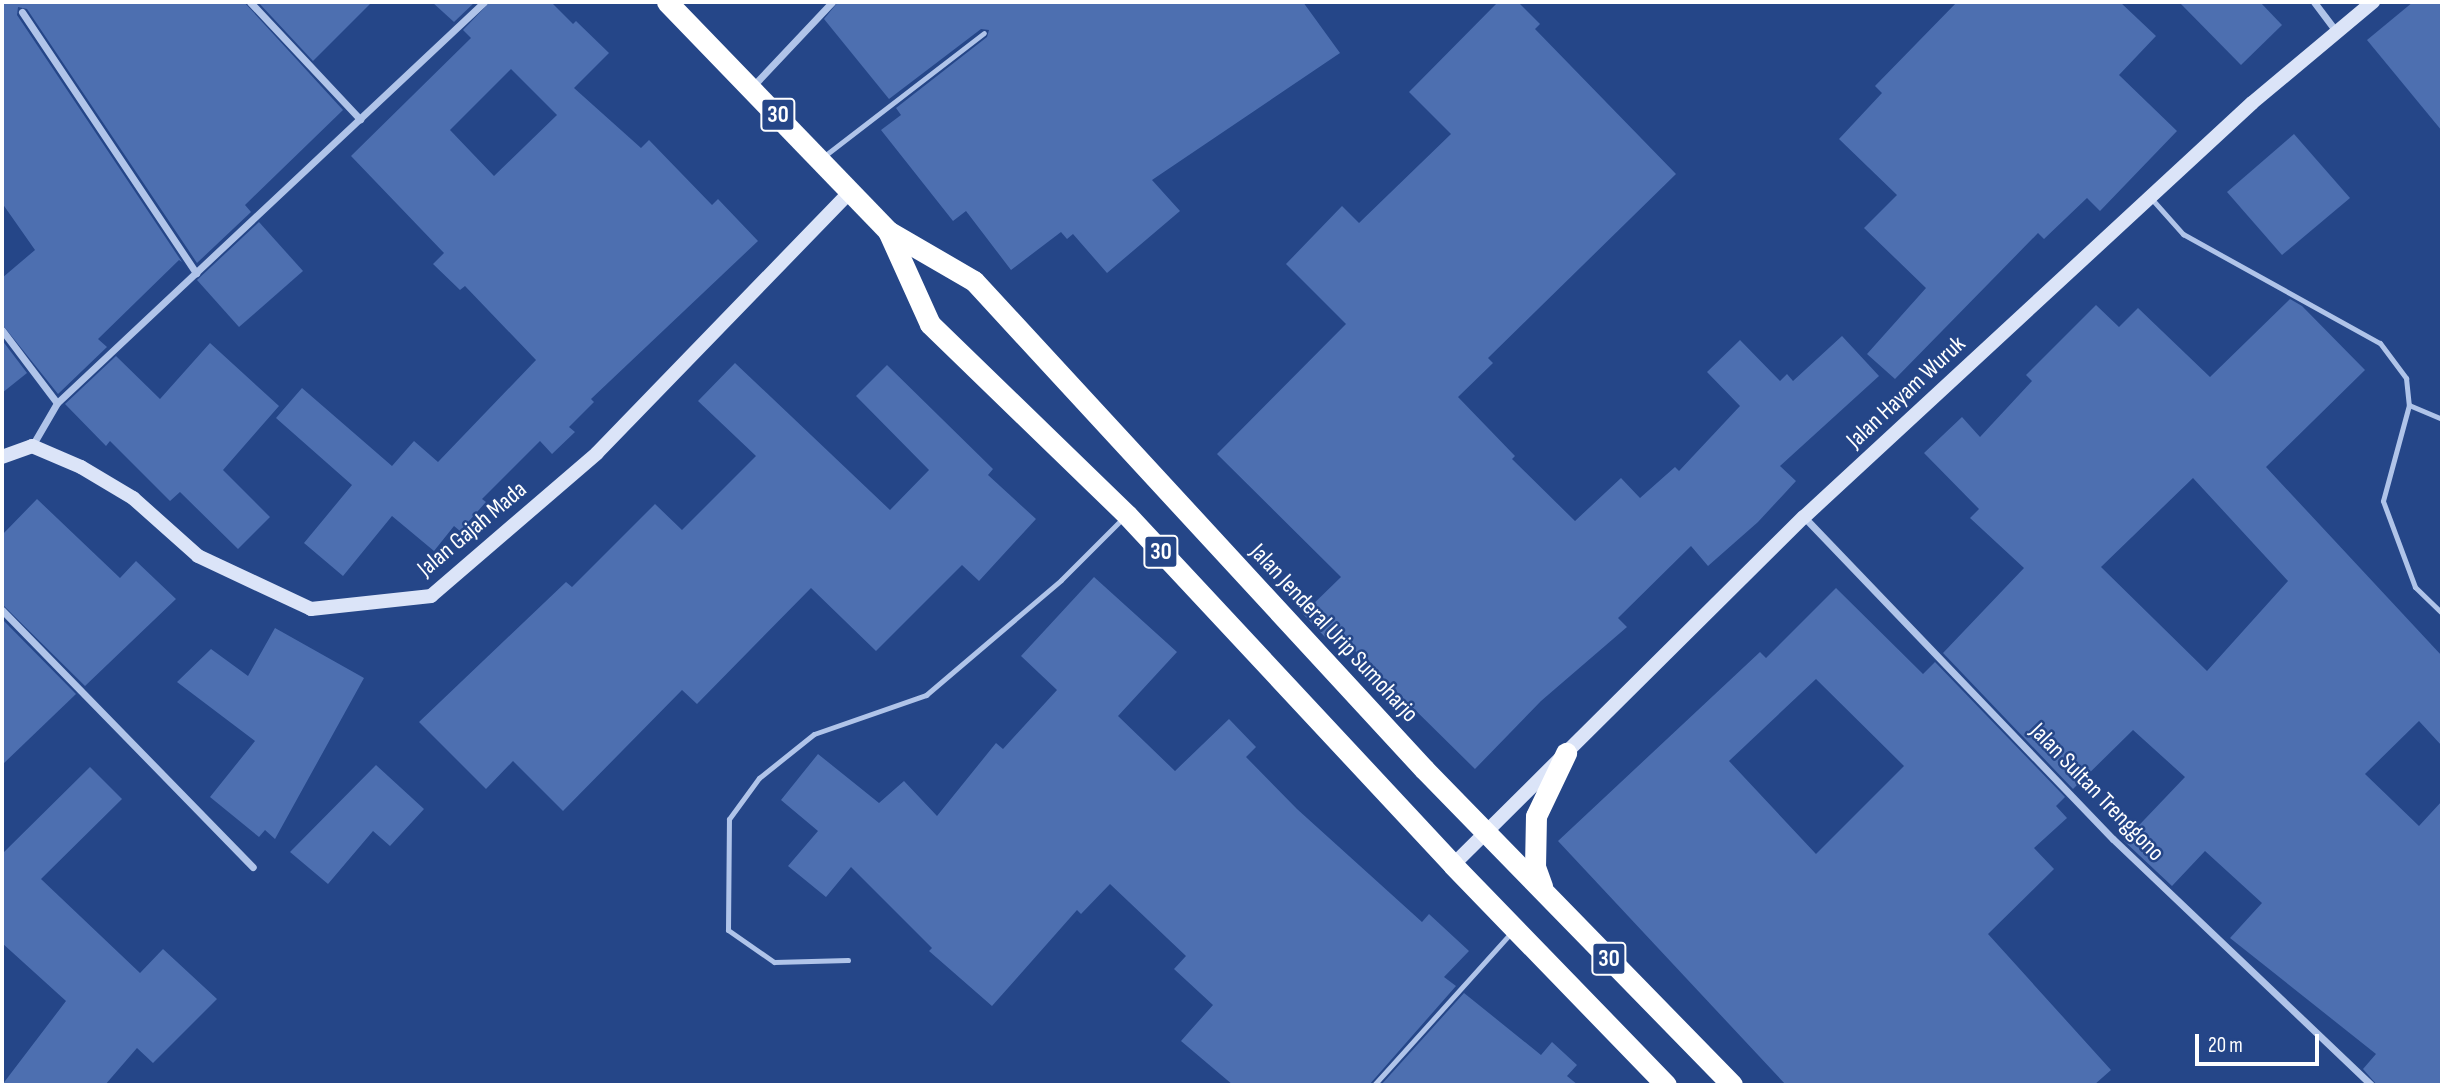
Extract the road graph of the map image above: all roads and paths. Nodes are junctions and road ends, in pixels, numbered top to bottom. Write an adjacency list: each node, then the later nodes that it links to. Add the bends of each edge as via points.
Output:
1 (250, 2): 11 (street)
2 (484, 2): 11 (street)
3 (832, 2): 10 (street)
4 (2314, 2): 8 (street)
5 (2373, 2): 8 (main road, Jalan Hayam Wuruk)
6 (675, 4): 10 (highway, Jalan Jenderal Urip Sumoharjo / 30)
7 (22, 12): 16 (street)
8 (2337, 32): 14 (main road, Jalan Hayam Wuruk)
9 (984, 33): 12 (lane)
10 (751, 88): 12 (highway, Jalan Jenderal Urip Sumoharjo / 30)
11 (360, 119): 16 (street)
12 (821, 159): 13 (highway, Jalan Jenderal Urip Sumoharjo / 30)
13 (852, 190): 15 (highway, Jalan Jenderal Urip Sumoharjo / 30); 21 (main road, Jalan Gajah Mada, via 597,453 430,596 311,609 198,556 133,498 81,467)
14 (2150, 197): 19 (lane, via 2183,234 2380,343 2406,378); 24 (main road, Jalan Hayam Wuruk)
15 (888, 231): 23 (highway, Jalan Jenderal Urip Sumoharjo / 30, via 930,324); 28 (highway, Jalan Jenderal Urip Sumoharjo / 30, via 974,281)
16 (197, 274): 18 (street)
17 (2, 330): 18 (street)
18 (57, 404): 21 (street)
19 (2409, 405): 20 (lane); 26 (lane, via 2383,501 2415,587)
20 (2442, 419)
21 (32, 446): 22 (main road)
22 (2, 457)
23 (1126, 515): 29 (highway, Jalan Jenderal Urip Sumoharjo / 30); 33 (lane, via 1061,580 926,695 814,734 759,778 729,819 727,930 774,962)
24 (1804, 517): 27 (main road, Jalan Hayam Wuruk); 37 (street, Jalan Sultan Trenggono, via 2113,839)
25 (2, 610): 30 (street)
26 (2442, 613)
27 (1566, 753): 28 (main road, Jalan Hayam Wuruk); 31 (highway, via 1536,816 1535,867)
28 (1486, 833): 29 (main road, Jalan Hayam Wuruk); 31 (highway, Jalan Jenderal Urip Sumoharjo / 30)
29 (1453, 865): 32 (highway, Jalan Jenderal Urip Sumoharjo / 30)
30 (253, 866)
31 (1544, 891): 36 (highway, Jalan Jenderal Urip Sumoharjo / 30)
32 (1516, 927): 34 (lane); 35 (highway, Jalan Jenderal Urip Sumoharjo / 30)
33 (848, 960)
34 (1374, 1085)
35 (1666, 1085)
36 (1732, 1085)
37 (2371, 1085)

